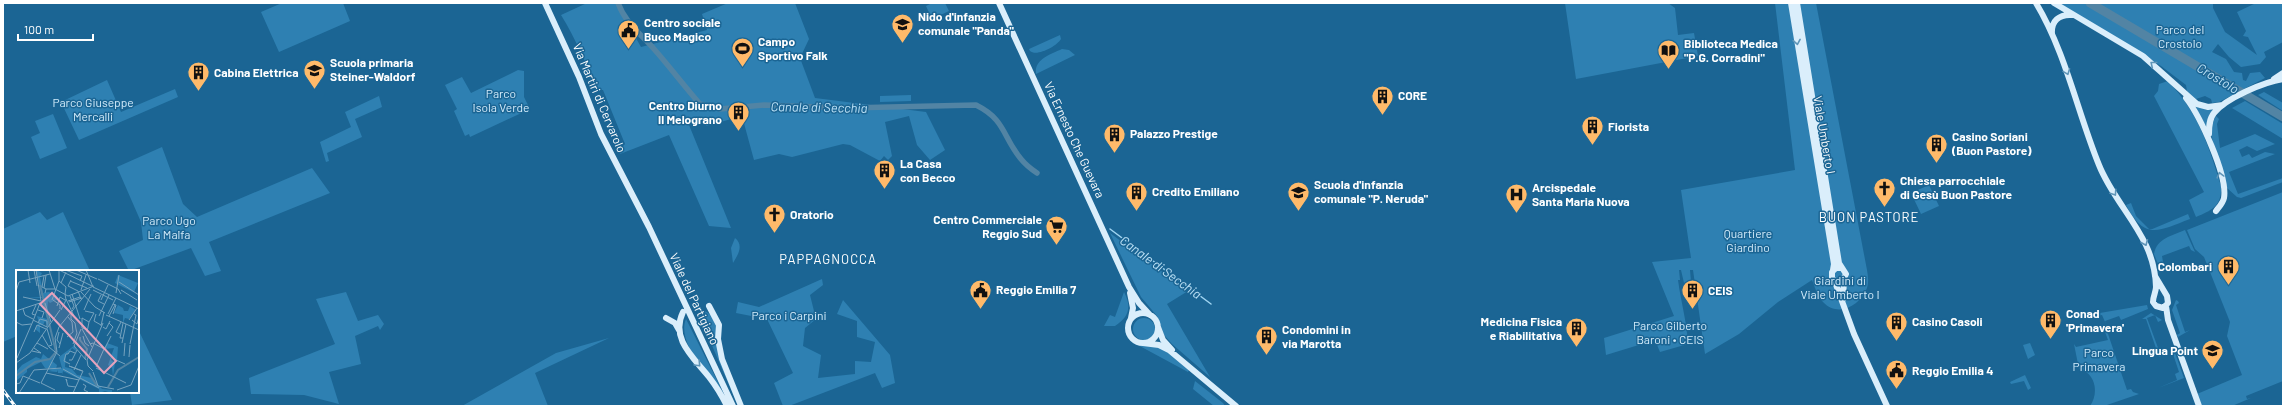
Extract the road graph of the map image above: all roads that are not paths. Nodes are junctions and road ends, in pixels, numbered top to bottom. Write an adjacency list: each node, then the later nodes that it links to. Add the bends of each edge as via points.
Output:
1 (546, 3): 15 (street, Via Martiri di Cervarolo, via 601,134)
2 (999, 3): 22 (street, Via Ernesto Che Guevara)
3 (1791, 3): 18 (street, Viale Umberto I, one-way to 18)
4 (1797, 3): 17 (street, Viale Umberto I)
5 (2054, 3): 7 (street)
6 (2036, 4): 8 (street)
7 (2073, 15): 8 (street, via 2062,15 2056,19); 12 (street, one-way to 7, via 2143,56)
8 (2052, 37): 19 (street, one-way to 19, via 2105,180 2138,227 2151,258)
9 (2283, 73): 11 (street)
10 (2283, 79): 11 (street)
11 (2272, 80): 13 (street)
12 (2182, 90): 13 (street, via 2202,106); 14 (street)
13 (2225, 103): 14 (street, via 2210,120)
14 (2209, 138): 16 (street, one-way to 14, via 2222,203 2224,192)
15 (636, 201): 39 (street, Viale del Partigiano)
16 (2216, 211)
17 (1841, 268): 18 (street); 20 (street, via 1846,274)
18 (1833, 270): 21 (street, via 1831,276)
19 (2155, 276): 23 (street); 24 (street)
20 (1844, 280): 21 (street); 25 (street)
21 (1835, 282): 25 (street)
22 (1129, 287): 30 (street, Via Ernesto Che Guevara); 32 (street, Via Ernesto Che Guevara, via 1133,302)
23 (2165, 294): 24 (street, via 2159,293); 27 (street, via 2168,298)
24 (2155, 296): 28 (street, via 2154,303)
25 (1843, 299): 42 (street, via 1854,334)
26 (709, 306): 40 (street, via 719,325 718,339 722,359)
27 (2166, 306): 28 (street); 33 (street)
28 (2159, 308): 33 (street)
29 (683, 312): 35 (street)
30 (1150, 316): 32 (street, via 1141,314); 34 (street)
31 (666, 318): 35 (street, via 675,323)
32 (1131, 318): 36 (street, via 1129,335 1133,340)
33 (2168, 320): 43 (street)
34 (1158, 326): 36 (street, via 1155,337); 37 (street, via 1163,340)
35 (680, 330): 38 (street, one-way to 38, via 684,346 714,383)
36 (1143, 343): 37 (street, via 1158,345)
37 (1176, 356): 41 (street)
38 (727, 406)
39 (733, 406)
40 (741, 406)
41 (1236, 406)
42 (1887, 406)
43 (2199, 406)

